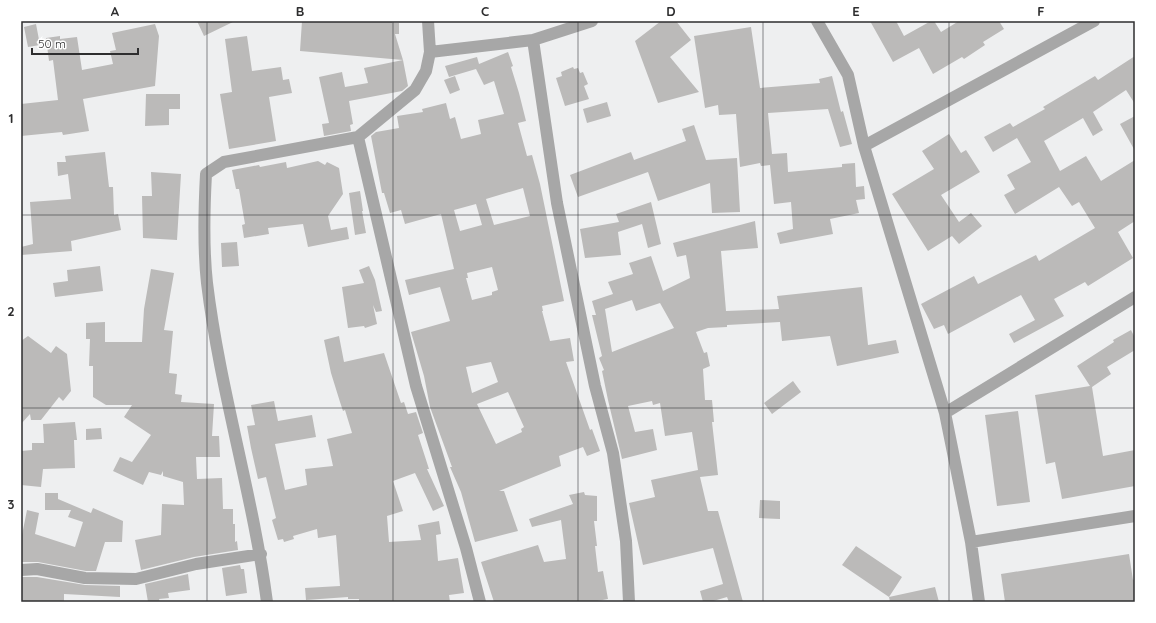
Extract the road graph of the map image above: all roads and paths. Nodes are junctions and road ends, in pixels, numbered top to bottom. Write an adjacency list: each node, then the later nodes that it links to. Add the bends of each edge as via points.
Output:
1 (428, 21): 6 (street)
2 (592, 21): 5 (street)
3 (817, 21): 8 (street, via 848,75)
4 (1094, 21): 8 (street)
5 (533, 40): 6 (street); 17 (street, via 557,203 595,386 613,453 626,541)
6 (430, 52): 7 (street, via 426,71 415,90)
7 (358, 138): 13 (street, via 224,162 206,174 203,221 207,283 229,407); 16 (street, via 416,386)
8 (864, 146): 10 (street)
9 (1135, 297): 10 (street)
10 (945, 413): 12 (street)
11 (1135, 516): 12 (street)
12 (971, 542): 18 (street)
13 (261, 554): 14 (street, via 196,564 136,579 85,578 37,569); 15 (street)
14 (21, 570)
15 (267, 602)
16 (480, 602)
17 (629, 602)
18 (979, 602)

